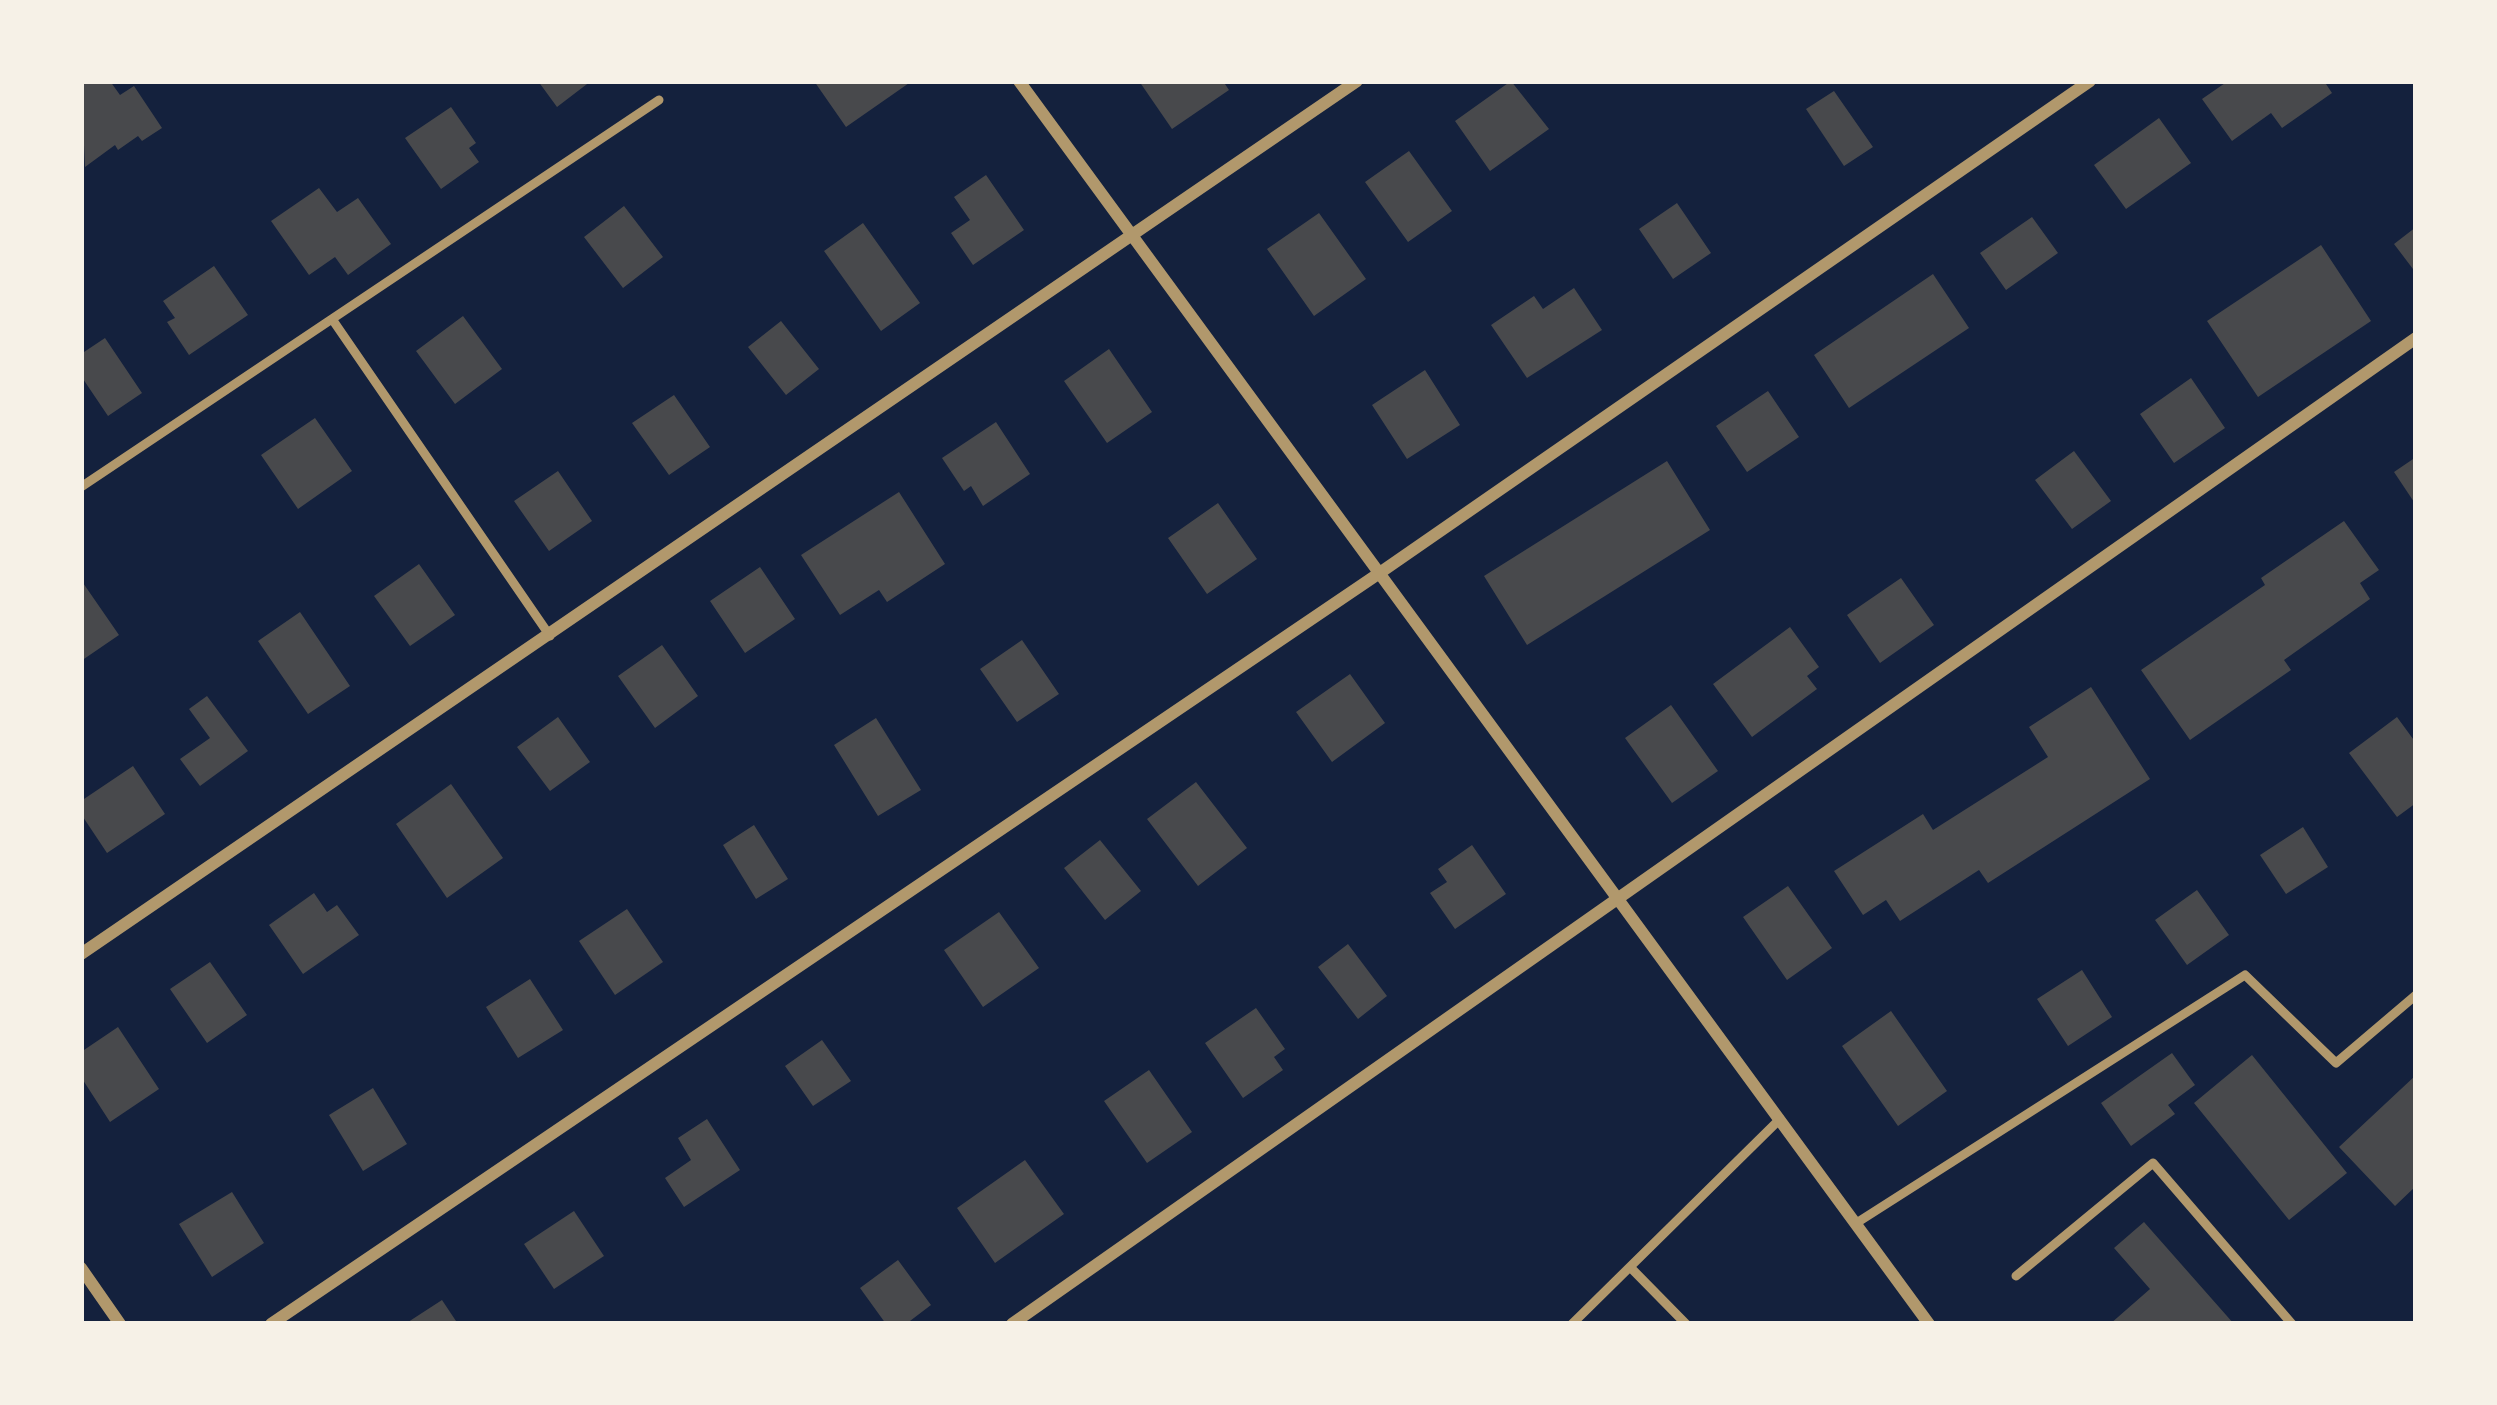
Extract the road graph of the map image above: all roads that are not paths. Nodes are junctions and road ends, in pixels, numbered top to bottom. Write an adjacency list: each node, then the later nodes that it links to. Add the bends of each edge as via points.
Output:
1 (1019, 81): 5 (street)
2 (1357, 81): 5 (street)
3 (2090, 81): 9 (street)
4 (659, 100): 6 (lane)
5 (1129, 236): 9 (street); 10 (street)
6 (332, 319): 8 (lane); 10 (lane)
7 (2416, 338): 11 (street)
8 (81, 487)
9 (1381, 572): 11 (street); 20 (street)
10 (550, 636): 12 (street)
11 (1613, 898): 14 (street); 21 (street)
12 (81, 954)
13 (2416, 995): 15 (lane, via 2336,1063 2245,975)
14 (1780, 1119): 15 (street); 16 (lane)
15 (1858, 1222): 24 (street)
16 (1630, 1267): 22 (lane); 23 (lane)
17 (81, 1268): 19 (street)
18 (2016, 1276): 25 (lane, via 2153,1163)
19 (120, 1324)
20 (271, 1324)
21 (1012, 1324)
22 (1572, 1324)
23 (1686, 1324)
24 (1929, 1324)
25 (2292, 1324)

